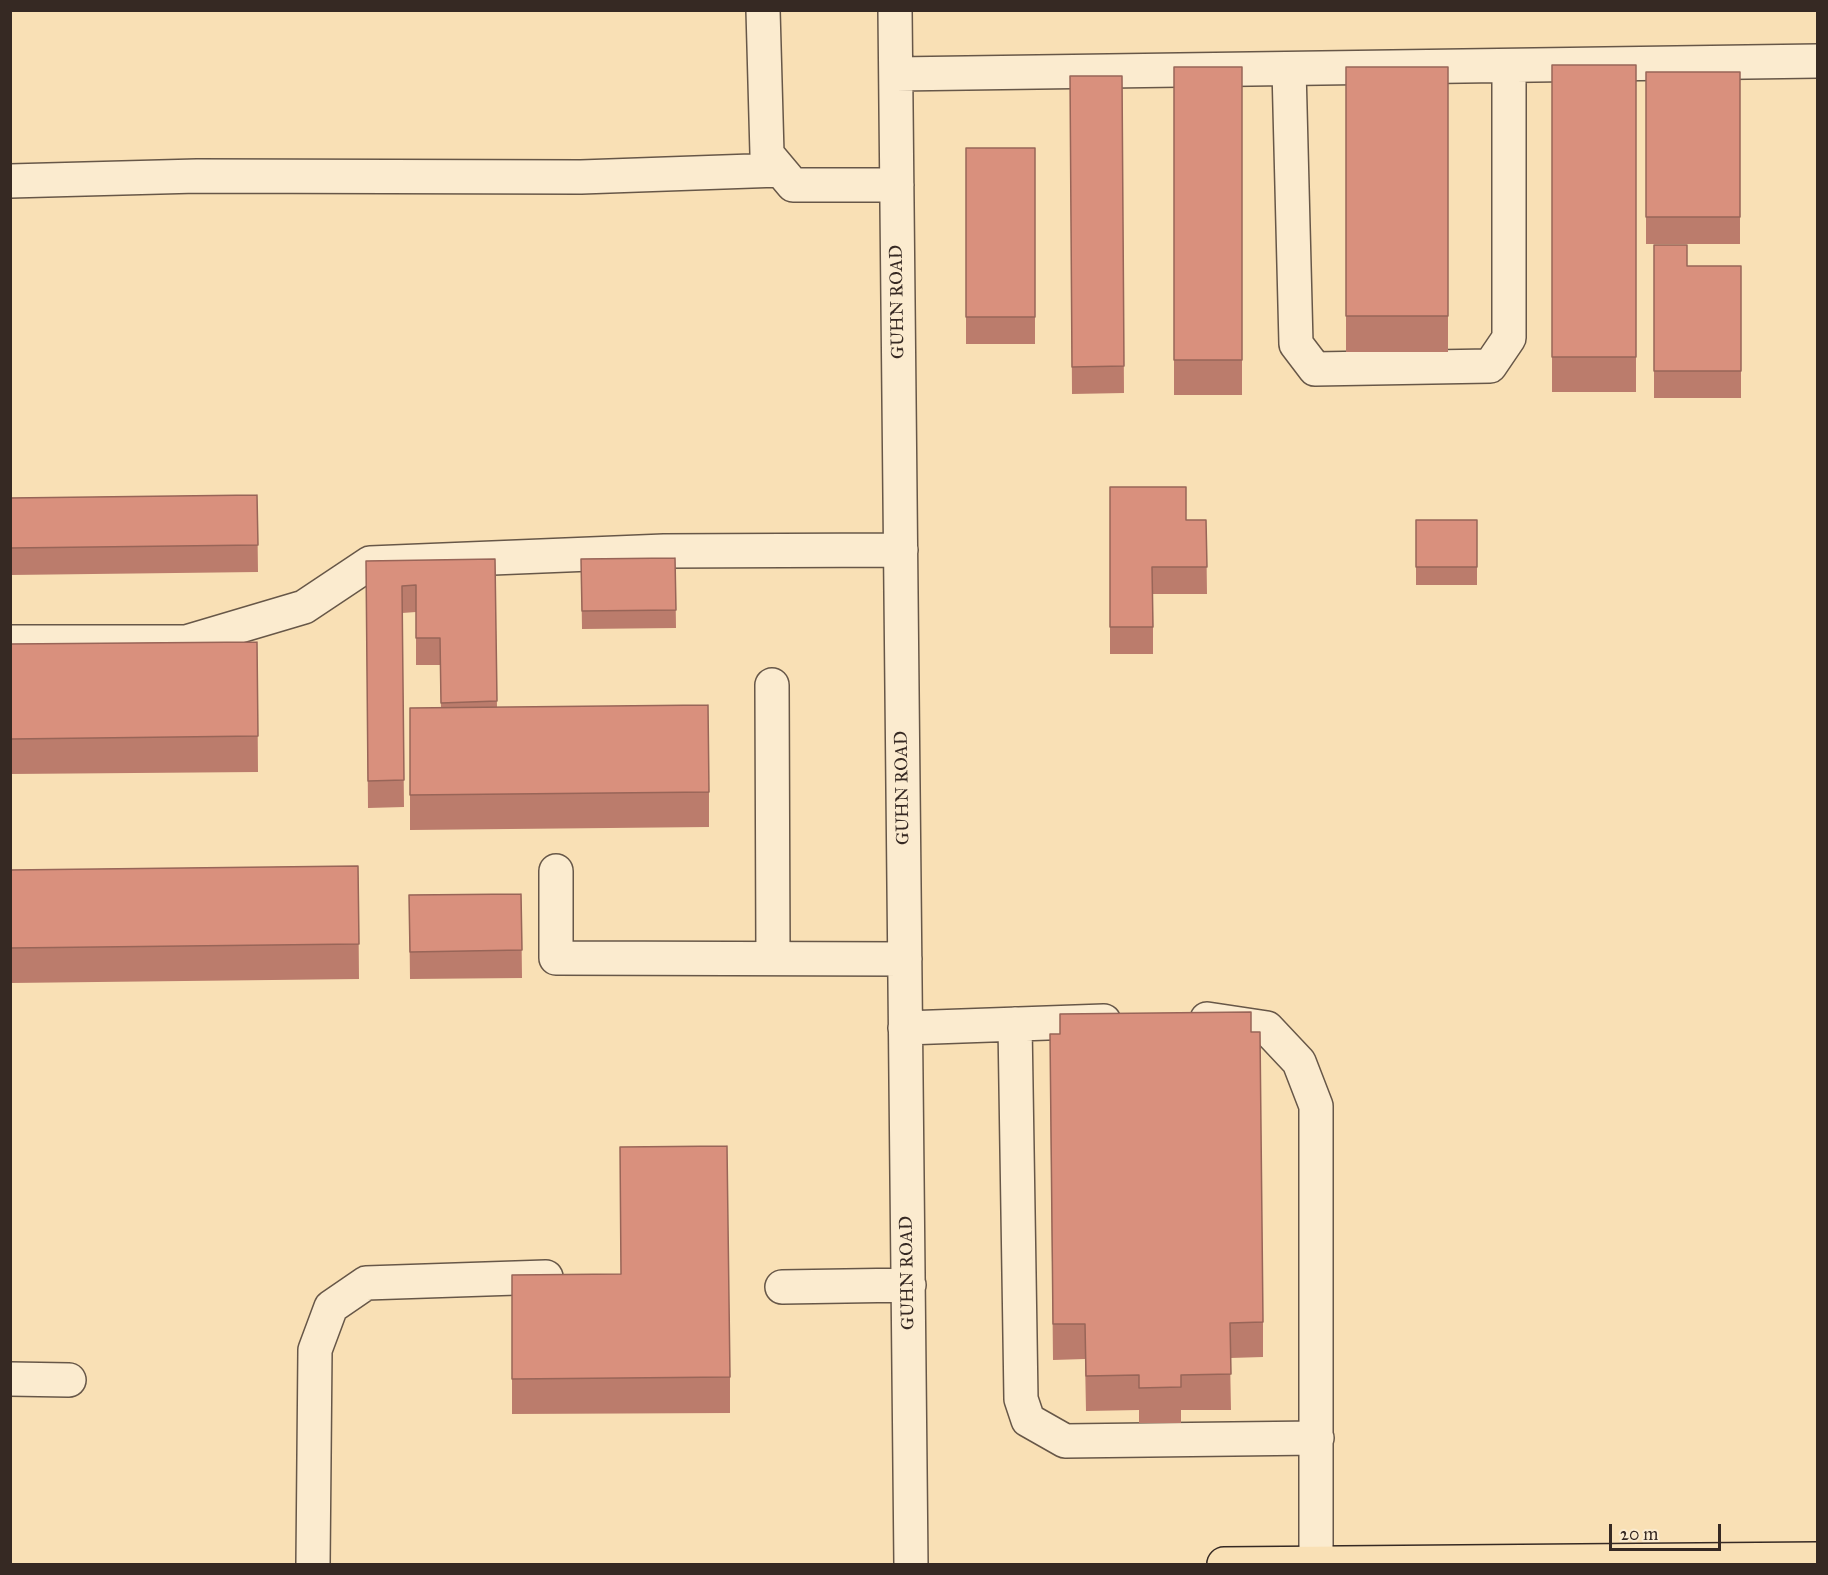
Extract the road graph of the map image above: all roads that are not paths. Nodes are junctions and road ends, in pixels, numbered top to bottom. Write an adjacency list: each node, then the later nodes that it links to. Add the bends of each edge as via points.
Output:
1 (763, 10): 7 (street, via 767,154)
2 (896, 10): 6 (street, GUHN ROAD)
3 (1818, 61): 4 (street)
4 (1509, 66): 5 (street); 5 (street, via 1509,338 1490,366 1338,369 1315,369 1296,344)
5 (1289, 69): 6 (street)
6 (896, 74): 9 (street, GUHN ROAD)
7 (780, 170): 8 (street, via 581,177 197,176); 9 (street, via 793,185)
8 (10, 181)
9 (897, 185): 10 (street, GUHN ROAD)
10 (901, 550): 11 (street, via 664,551 369,563 304,608 186,642); 15 (street, GUHN ROAD)
11 (10, 642)
12 (772, 686): 14 (street)
13 (556, 872): 14 (street, via 556,958)
14 (773, 958): 15 (street)
15 (905, 959): 19 (street, GUHN ROAD)
16 (1176, 1019): 25 (street, via 1199,1018 1267,1028 1299,1062 1316,1106)
17 (1130, 1020): 18 (street)
18 (1015, 1024): 19 (street); 25 (street, via 1021,1399 1028,1420 1065,1441)
19 (905, 1028): 21 (street, GUHN ROAD)
20 (546, 1276): 27 (street, via 366,1283 332,1307 315,1350)
21 (909, 1285): 22 (street); 28 (street, GUHN ROAD)
22 (782, 1287)
23 (10, 1379): 24 (street)
24 (69, 1380)
25 (1317, 1438): 30 (street)
26 (1818, 1559): 30 (main road)
27 (313, 1564)
28 (911, 1564)
29 (1224, 1564): 30 (main road)
30 (1316, 1564)

